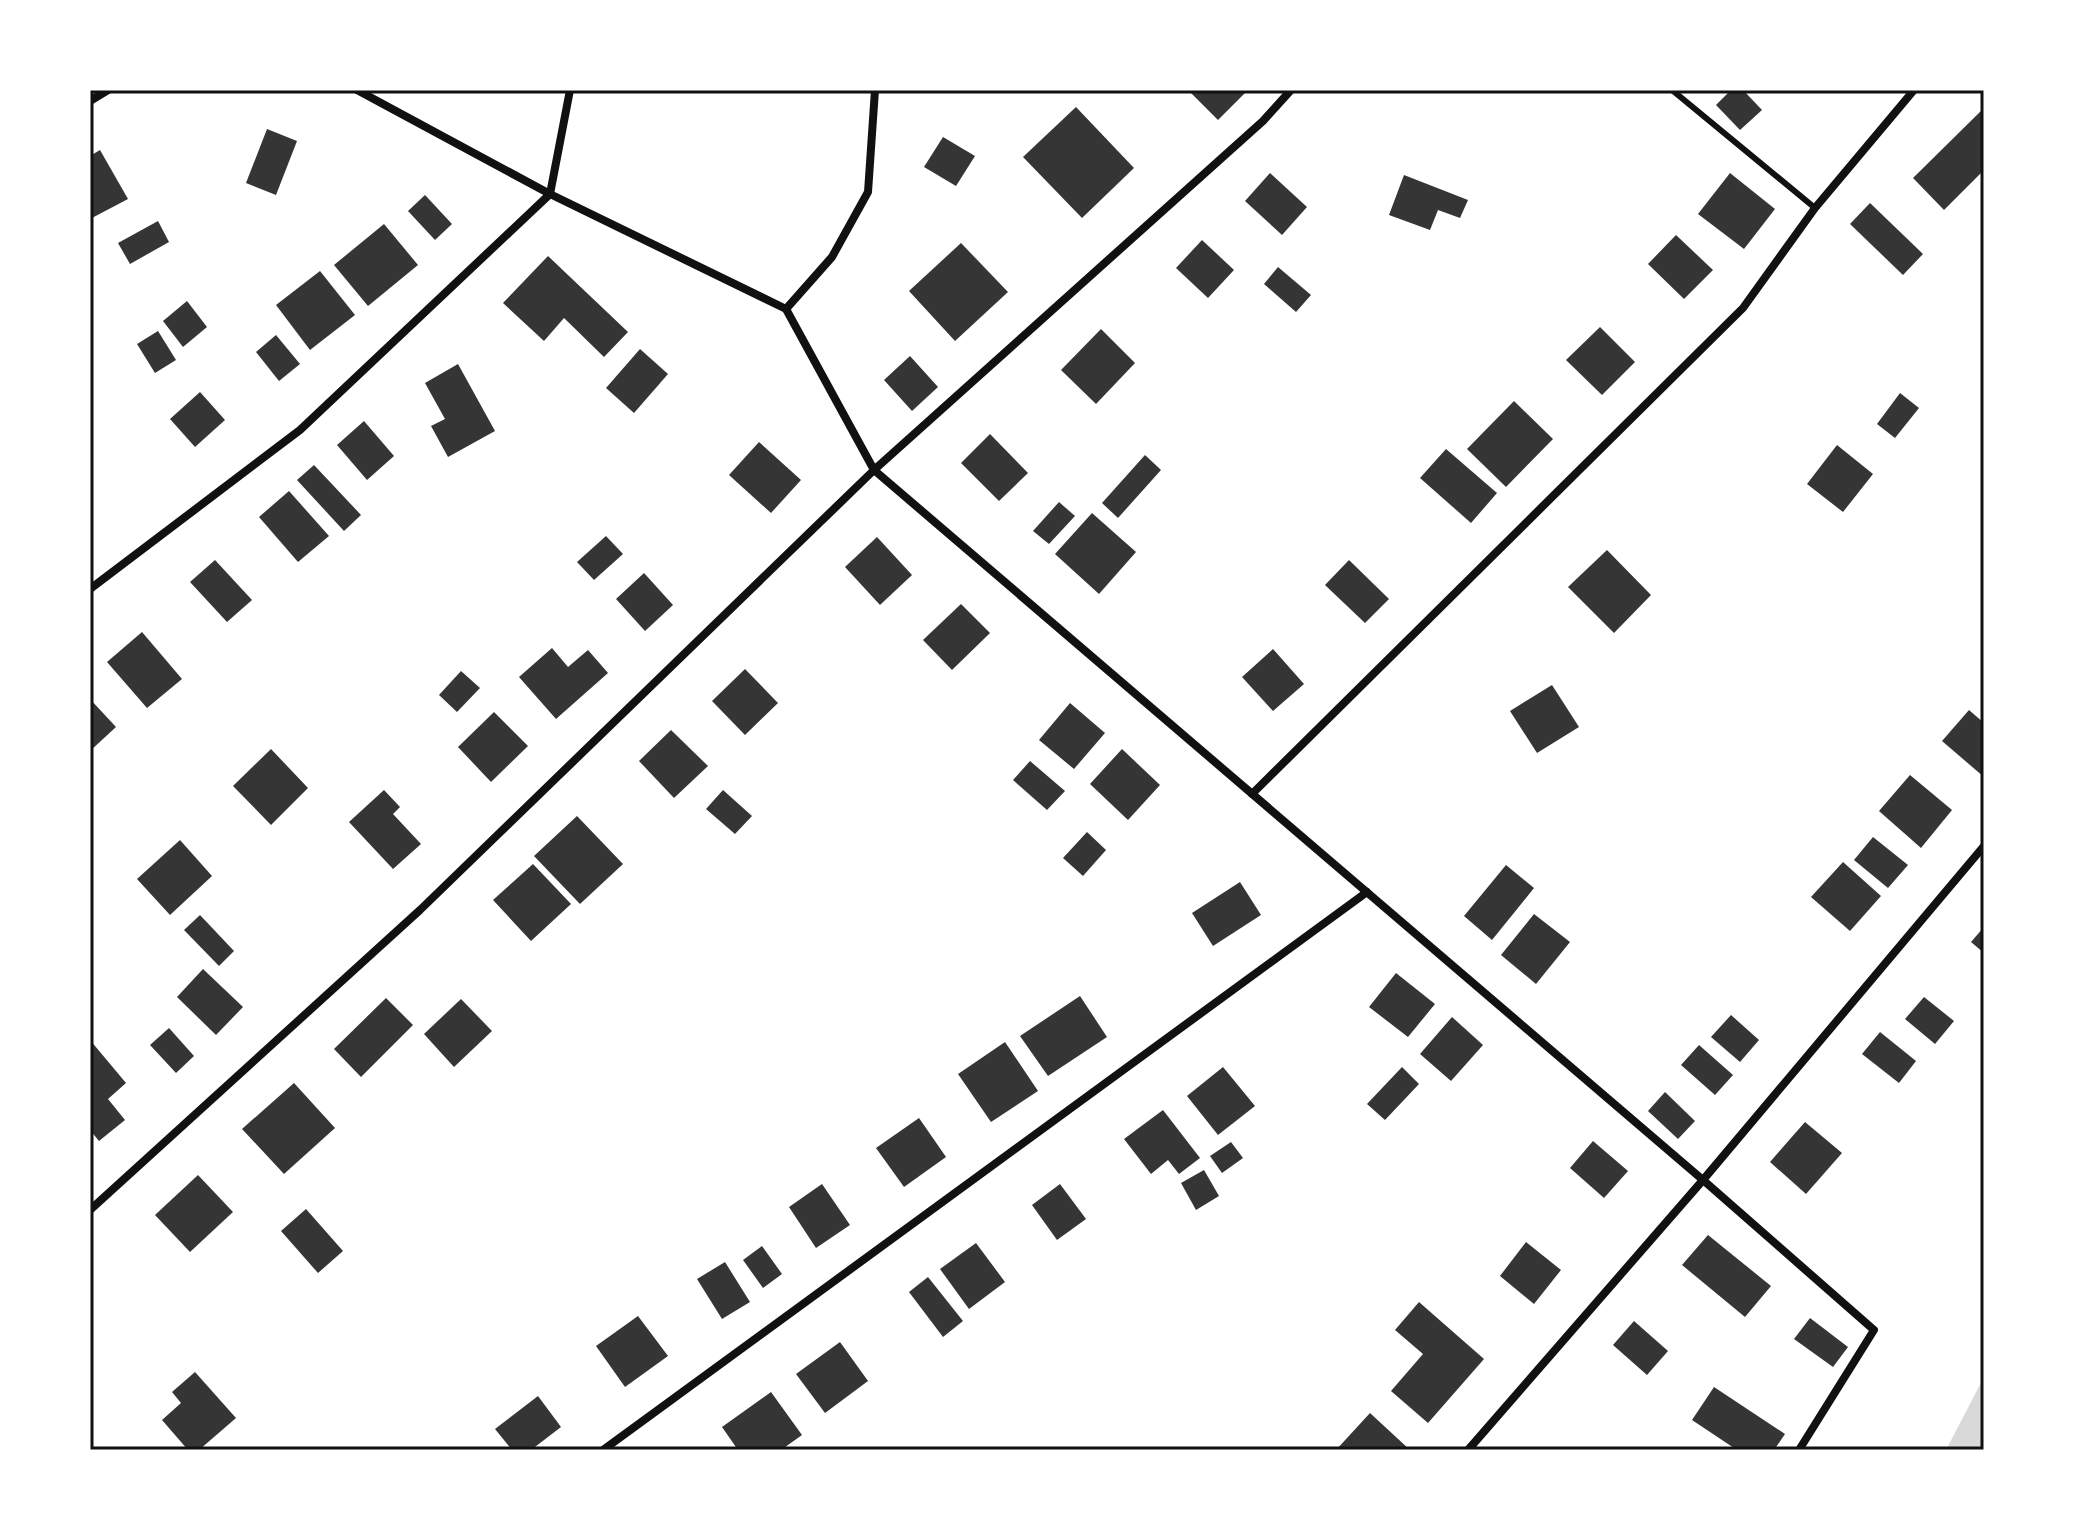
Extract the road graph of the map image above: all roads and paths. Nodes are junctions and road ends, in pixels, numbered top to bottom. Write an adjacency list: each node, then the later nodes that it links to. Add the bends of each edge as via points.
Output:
1 (108, 90): 8 (street)
2 (357, 90): 9 (street)
3 (570, 90): 9 (street)
4 (875, 90): 11 (street, via 868,192 832,257)
5 (1291, 90): 12 (street, via 1263,121)
6 (1672, 90): 10 (lane)
7 (1914, 90): 10 (street)
8 (90, 101)
9 (550, 194): 11 (street); 13 (street, via 300,430)
10 (1815, 208): 14 (street, via 1743,308)
11 (786, 309): 12 (street)
12 (874, 470): 14 (street); 18 (street, via 420,910)
13 (90, 589)
14 (1252, 794): 16 (street)
15 (1984, 846): 17 (street)
16 (1367, 892): 17 (street); 19 (street)
17 (1703, 1180): 20 (street); 21 (street, via 1874,1330)
18 (90, 1210)
19 (603, 1450)
20 (1468, 1450)
21 (1799, 1450)

